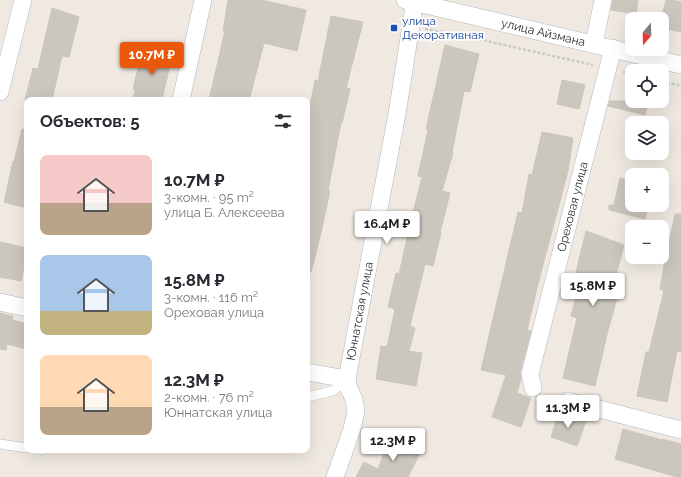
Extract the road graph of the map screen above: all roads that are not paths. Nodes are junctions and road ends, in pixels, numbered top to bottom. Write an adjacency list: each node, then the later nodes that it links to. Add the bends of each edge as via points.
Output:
1 (23, 0): 8 (street)
2 (203, 0): 9 (street)
3 (603, 0): 5 (street)
4 (411, 1): 5 (street, улица Айзмана); 13 (street, Юннатская улица, via 410,26 395,122)
5 (594, 44): 6 (street, улица Айзмана)
6 (613, 48): 7 (street, улица Айзмана); 14 (street, Ореховая улица, via 530,374)
7 (681, 64)
8 (0, 92)
9 (182, 97)
10 (0, 302): 11 (street)
11 (24, 307)
12 (310, 373): 13 (street)
13 (347, 379): 15 (lane, via 333,391); 20 (street, Юннатская улица, via 356,411)
14 (533, 388)
15 (310, 397)
16 (568, 401): 17 (street)
17 (681, 430)
18 (0, 444): 19 (lane)
19 (24, 448)
20 (335, 477)

